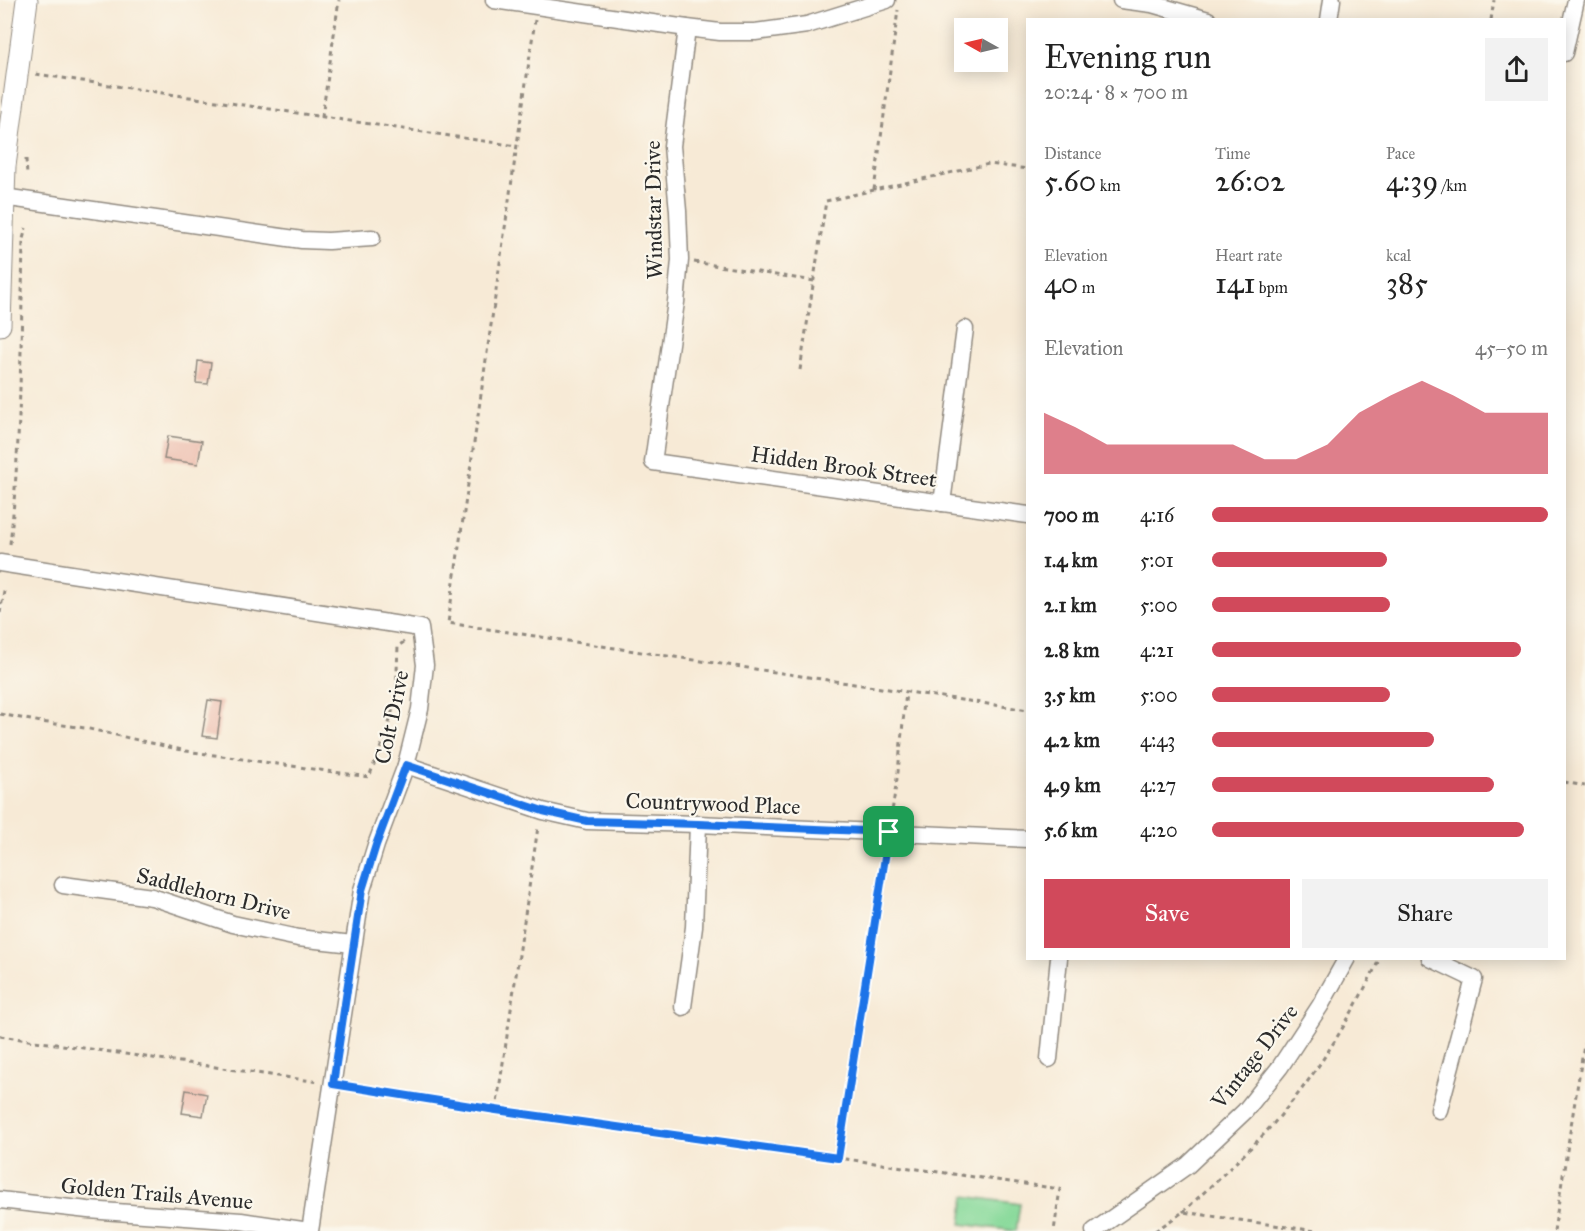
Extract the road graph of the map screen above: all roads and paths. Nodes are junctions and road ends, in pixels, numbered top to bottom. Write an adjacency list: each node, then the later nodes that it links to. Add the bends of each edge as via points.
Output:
1 (27, 0): 21 (street)
2 (339, 0): 17 (path)
3 (494, 0): 10 (street)
4 (887, 0): 14 (street, via 807,25 781,29 720,32)
5 (899, 0): 20 (path)
6 (1121, 0): 11 (street)
7 (1332, 0): 12 (street)
8 (1494, 0): 13 (path)
9 (1576, 0): 15 (street)
10 (537, 6): 14 (street); 18 (path)
11 (1201, 18)
12 (1329, 18)
13 (1491, 18)
14 (687, 28): 24 (street, Windstar Drive, via 672,146)
15 (1566, 44)
16 (36, 74): 17 (path)
17 (321, 117): 18 (path)
18 (517, 146): 37 (path, via 448,623)
19 (1026, 169): 20 (path, via 989,164)
20 (874, 190): 25 (path, via 826,201)
21 (3, 197): 23 (street, via 302,240); 26 (street)
22 (26, 228): 32 (path)
23 (372, 238)
24 (680, 260): 25 (path); 29 (street, Windstar Drive)
25 (814, 281): 28 (path)
26 (0, 325)
27 (965, 329): 30 (street)
28 (801, 370)
29 (653, 462): 30 (street, Hidden Brook Street)
30 (942, 503): 31 (street, Hidden Brook Street)
31 (1026, 515)
32 (10, 544)
33 (0, 563): 36 (street)
34 (6, 588): 35 (path)
35 (0, 613)
36 (420, 628): 39 (path, via 398,646 396,697 369,777 186,751); 40 (street, Colt Drive, via 426,665)
37 (906, 692): 38 (path); 45 (path)
38 (1026, 710)
39 (0, 714)
40 (406, 765): 43 (street, Countrywood Place); 48 (street, Colt Drive, via 362,890)
41 (1566, 782): 42 (path)
42 (1585, 786)
43 (543, 811): 44 (street, Countrywood Place, via 587,821); 58 (path, via 536,832)
44 (698, 824): 45 (street, Countrywood Place); 53 (street, via 694,927)
45 (889, 832): 46 (street, Countrywood Place); 60 (path)
46 (1026, 839)
47 (63, 885): 48 (street, Saddlehorn Drive, via 152,897 233,924 298,938)
48 (353, 944): 57 (street, Colt Drive)
49 (1059, 960): 56 (street)
50 (1346, 960): 65 (street, Vintage Drive, via 1315,1015 1245,1111 1188,1165)
51 (1379, 960): 62 (path, via 1356,1005 1290,1104)
52 (1434, 960): 59 (street, via 1474,979)
53 (683, 1007)
54 (0, 1036): 57 (path)
55 (1585, 1039): 68 (path)
56 (1049, 1059)
57 (333, 1084): 58 (path); 63 (street, Colt Drive)
58 (496, 1110): 60 (path)
59 (1439, 1110)
60 (838, 1158): 64 (path, via 1060,1189)
61 (0, 1200): 63 (street, Golden Trails Avenue, via 242,1221)
62 (1183, 1212): 66 (path); 67 (path)
63 (310, 1231)
64 (1054, 1231)
65 (1094, 1231)
66 (1155, 1231)
67 (1316, 1231)
68 (1554, 1231)

